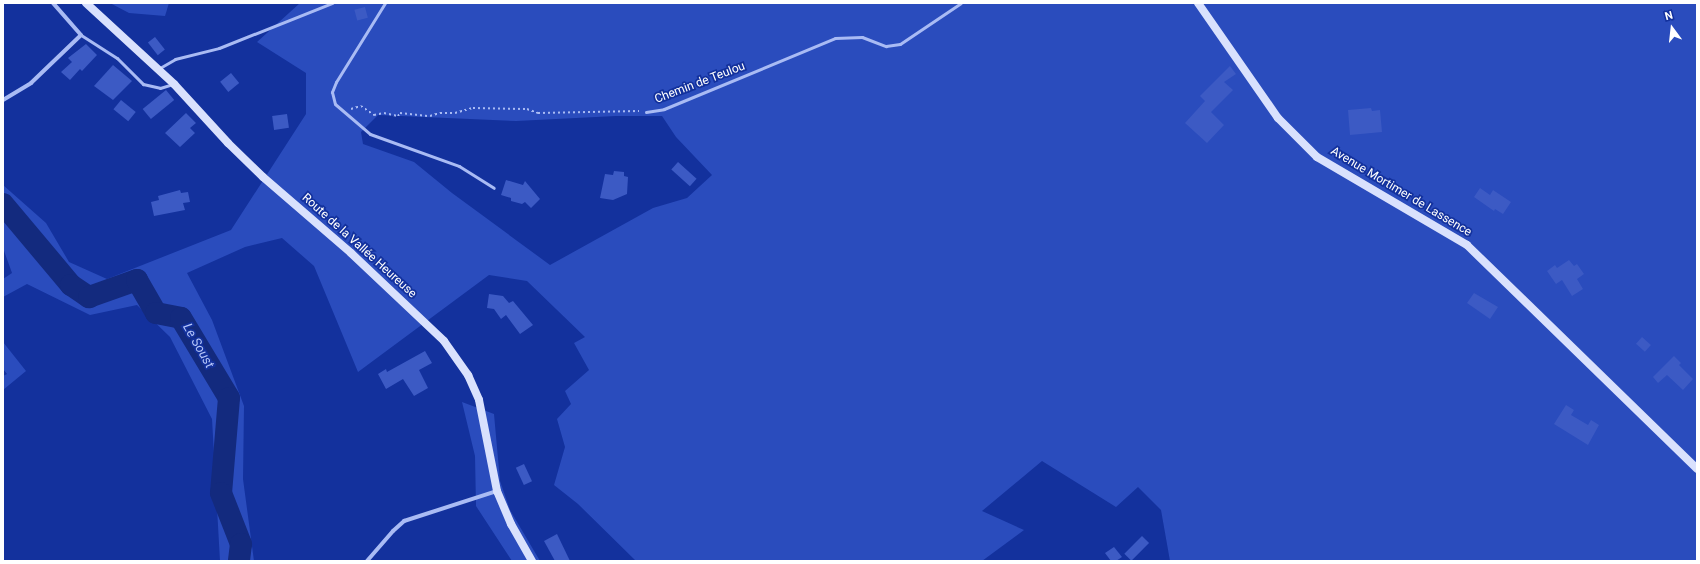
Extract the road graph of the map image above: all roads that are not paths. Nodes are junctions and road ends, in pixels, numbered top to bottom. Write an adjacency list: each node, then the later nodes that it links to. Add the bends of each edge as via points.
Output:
1 (53, 3): 7 (street)
2 (86, 3): 8 (street, Route de la Vallée Heureuse)
3 (332, 3): 8 (lane, via 219,48 175,59)
4 (385, 3): 12 (lane, via 336,82 332,92 335,104 370,134 459,166)
5 (961, 3): 11 (lane, Chemin de Teulou, via 900,44 886,46 862,37 835,38 664,109)
6 (1198, 3): 13 (street, Avenue Mortimer de Lassence, via 1278,118 1317,157 1466,245)
7 (81, 35): 9 (lane, via 117,58 144,84 160,88); 10 (street, via 31,83)
8 (158, 69): 9 (street, Route de la Vallée Heureuse)
9 (174, 84): 14 (street, Route de la Vallée Heureuse, via 228,144 404,301 448,346 468,375 479,400)
10 (3, 100)
11 (646, 112)
12 (494, 188)
13 (1697, 469)
14 (497, 491): 15 (street, via 404,521); 16 (street, Route de la Vallée Heureuse, via 511,524)
15 (367, 561)
16 (532, 561)

